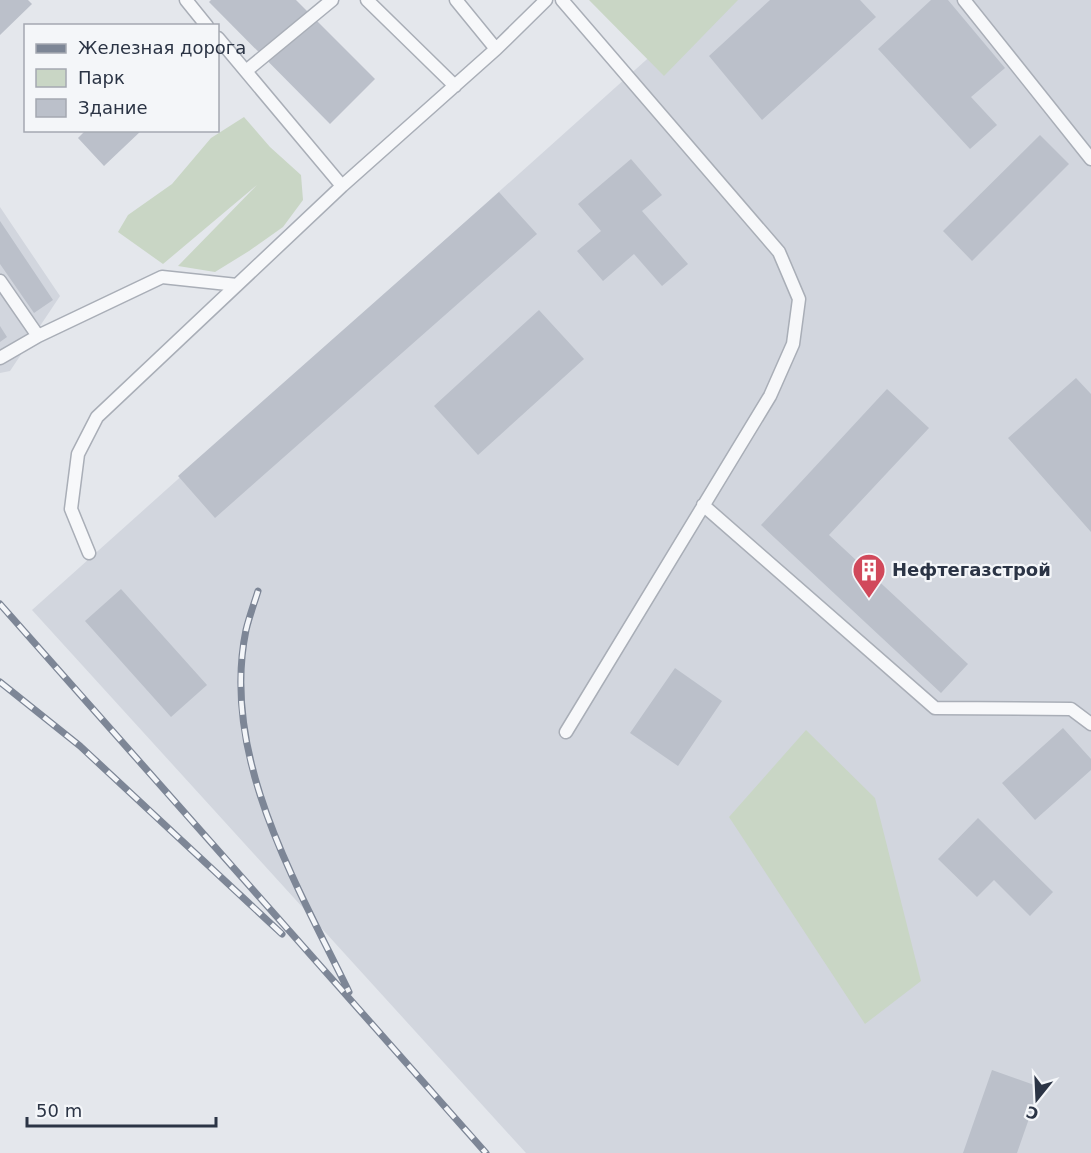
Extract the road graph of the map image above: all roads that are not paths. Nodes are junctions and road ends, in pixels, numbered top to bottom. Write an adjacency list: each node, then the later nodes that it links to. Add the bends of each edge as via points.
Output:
1 (186, 0): 8 (lane)
2 (332, 0): 11 (lane)
3 (367, 0): 12 (lane)
4 (456, 0): 10 (lane)
5 (546, 0): 10 (lane)
6 (562, 0): 19 (lane, via 779,252 799,299 793,344 770,396)
7 (964, 0): 13 (lane)
8 (205, 24)
9 (219, 39): 11 (lane)
10 (496, 49): 12 (lane)
11 (246, 71): 14 (lane)
12 (455, 86): 14 (lane)
13 (1091, 159)
14 (342, 186): 16 (lane)
15 (0, 281): 17 (lane)
16 (237, 285): 17 (lane, via 162,277); 20 (lane, via 97,417 78,454 71,509)
17 (38, 336): 18 (lane)
18 (0, 358)
19 (703, 505): 21 (lane, via 935,708 1071,709); 22 (lane)
20 (89, 553)
21 (1091, 724)
22 (566, 732)

